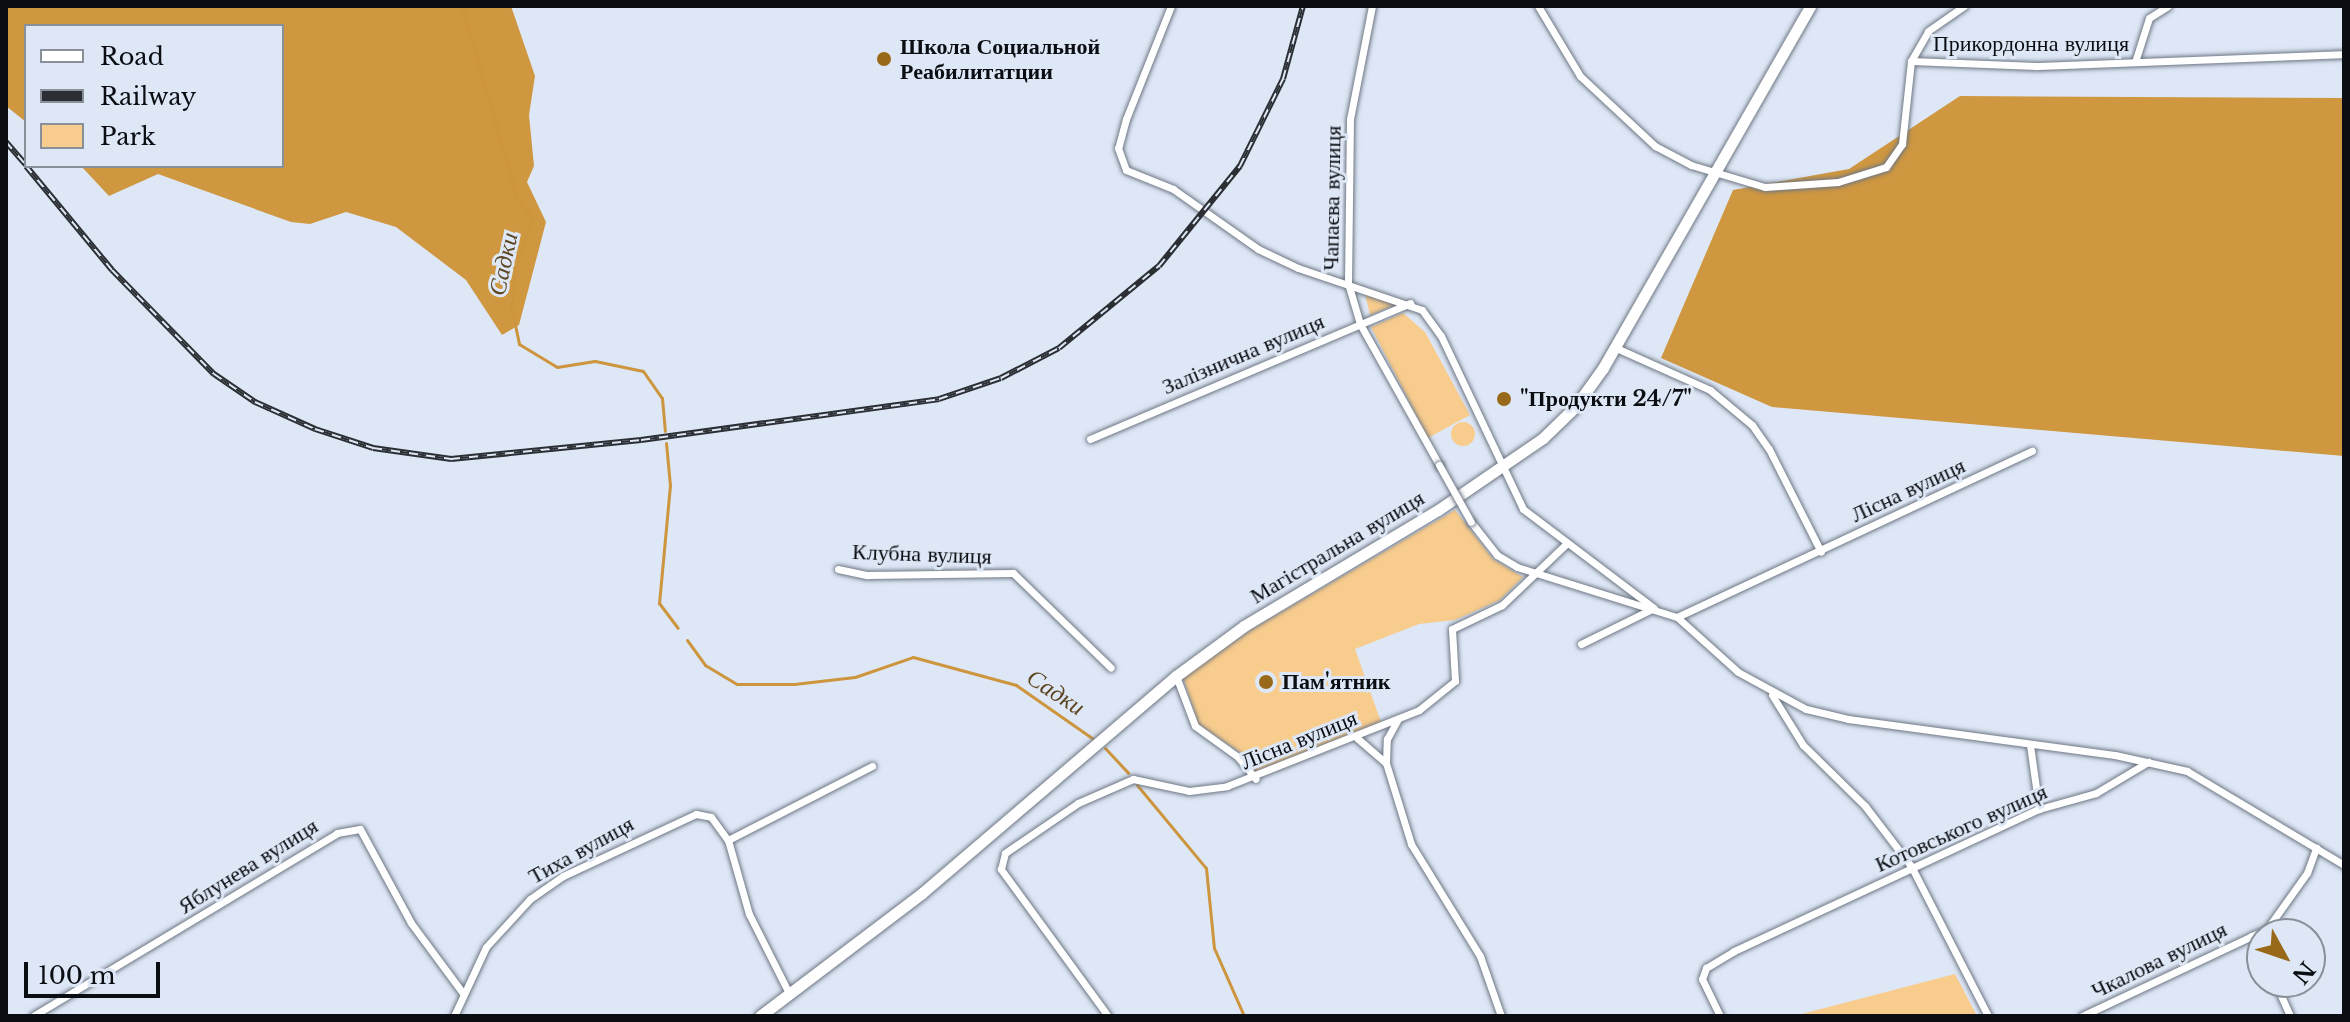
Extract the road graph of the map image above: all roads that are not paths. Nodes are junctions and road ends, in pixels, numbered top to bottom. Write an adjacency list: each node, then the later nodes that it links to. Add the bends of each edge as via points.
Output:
1 (1171, 6): 11 (street, via 1118,148 1126,170 1173,189 1258,249)
2 (1372, 6): 11 (street, Чапаєва вулиця, via 1350,119)
3 (1538, 6): 10 (street, Прикордонна вулиця, via 1580,76 1620,115 1655,146)
4 (1810, 6): 10 (main road, Магістральна вулиця)
5 (1964, 6): 8 (street, via 1928,31)
6 (2168, 6): 9 (street, via 2149,18)
7 (2344, 54): 9 (street, Прикордонна вулиця)
8 (1911, 61): 9 (street, Прикордонна вулиця, via 2036,66); 10 (street, Прикордонна вулиця, via 1902,144 1886,167 1838,182 1765,187)
9 (2135, 62)
10 (1712, 173): 14 (main road, Магістральна вулиця)
11 (1348, 283): 12 (street); 13 (street, Чапаєва вулиця)
12 (1410, 303): 13 (street, Залізнична вулиця); 17 (street, via 1441,336)
13 (1360, 324): 15 (street, Залізнична вулиця); 21 (street, Чапаєва вулиця, bridge, via 1471,522 1497,555)
14 (1614, 347): 17 (main road, Магістральна вулиця, via 1575,407); 19 (street, via 1710,390 1752,425)
15 (1090, 439)
16 (2032, 451): 19 (street, Лісна вулиця)
17 (1502, 469): 18 (street, via 1523,509); 26 (main road, Магістральна вулиця, via 1244,626)
18 (1566, 544): 21 (street); 22 (street)
19 (1821, 552): 23 (street, Лісна вулиця)
20 (838, 569): 25 (street, Клубна вулиця, via 913,576 1013,573)
21 (1536, 574): 22 (street, Чапаєва вулиця); 28 (street, Лісна вулиця, via 1502,605 1452,629 1457,668 1445,693)
22 (1654, 608): 23 (street); 24 (street)
23 (1677, 617): 27 (street, via 1738,672)
24 (1581, 644)
25 (1111, 668)
26 (1176, 676): 34 (street, via 1195,726 1238,757); 43 (main road, Магістральна вулиця, via 922,893)
27 (1771, 692): 30 (street, via 1806,709 1848,719); 39 (street, via 1803,745 1865,806)
28 (1398, 719): 29 (street, Лісна вулиця); 32 (street, via 1387,739)
29 (1357, 738): 32 (street); 34 (street, Лісна вулиця)
30 (2030, 745): 31 (street); 35 (street)
31 (2148, 762): 35 (street, Котовського вулиця, via 2096,793); 37 (street, via 2187,771)
32 (1386, 763): 48 (street, via 1411,844 1480,956)
33 (872, 766): 36 (street)
34 (1256, 779): 47 (street, Лісна вулиця, via 1189,791 1133,779 1034,830 1005,853 1001,869)
35 (2039, 809): 39 (street, Котовського вулиця, via 1933,861)
36 (728, 840): 42 (street, Тиха вулиця, via 711,817 696,814 563,876 502,924); 43 (street, via 749,914)
37 (2316, 848): 38 (street); 40 (street, Чкалова вулиця)
38 (2344, 865)
39 (1911, 866): 49 (street, Котовського вулиця, via 1706,968 1702,979); 50 (street)
40 (2277, 918)
41 (2246, 938): 51 (street, Чкалова вулиця)
42 (462, 992): 44 (street, Яблунева вулиця, via 411,923 360,829 337,833); 45 (street, Тиха вулиця)
43 (790, 995): 46 (main road, Магістральна вулиця)
44 (33, 1016)
45 (454, 1016)
46 (760, 1016)
47 (1108, 1016)
48 (1501, 1016)
49 (1720, 1016)
50 (1988, 1016)
51 (2082, 1016)

